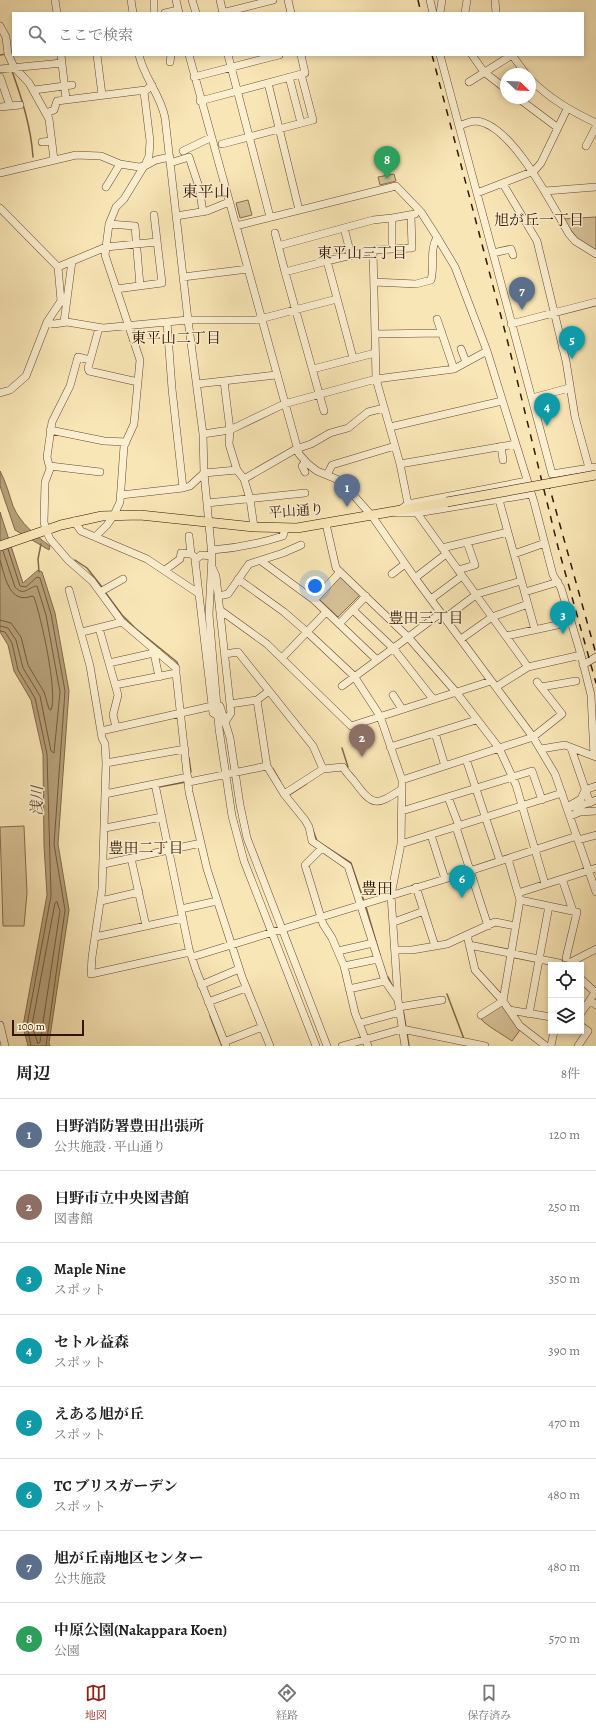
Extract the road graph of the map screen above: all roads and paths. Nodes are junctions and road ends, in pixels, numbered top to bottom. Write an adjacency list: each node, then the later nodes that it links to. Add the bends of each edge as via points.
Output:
1 (55, 0): 14 (street)
2 (131, 0): 15 (street)
3 (154, 0): 16 (street)
4 (176, 0): 17 (street)
5 (192, 0): 18 (street)
6 (220, 0): 19 (street)
7 (273, 0): 13 (street)
8 (288, 0): 21 (street)
9 (430, 0): 22 (street)
10 (442, 0): 23 (street)
11 (468, 0): 24 (street)
12 (495, 0): 25 (street)
13 (250, 6): 20 (street)
14 (57, 12)
15 (133, 12)
16 (154, 12)
17 (178, 12)
18 (196, 12)
19 (222, 12)
20 (226, 12)
21 (291, 12)
22 (433, 12)
23 (440, 12)
24 (465, 12)
25 (496, 12)
26 (0, 26): 27 (street)
27 (11, 53): 40 (street)
28 (61, 56): 39 (street)
29 (97, 56): 58 (street)
30 (139, 56): 53 (street)
31 (188, 56): 47 (street)
32 (228, 56): 41 (street)
33 (275, 56): 41 (street)
34 (301, 56): 45 (street, via 305,73)
35 (440, 56): 69 (street)
36 (473, 56): 44 (street)
37 (510, 56): 44 (street)
38 (513, 56): 42 (street)
39 (62, 63): 40 (street); 52 (street)
40 (14, 66): 43 (street); 55 (street)
41 (231, 68): 47 (street); 57 (street)
42 (522, 68)
43 (0, 69)
44 (484, 72): 49 (street); 51 (street)
45 (301, 74): 48 (street); 67 (street, via 313,120)
46 (0, 77): 63 (street)
47 (194, 77): 60 (street)
48 (289, 77): 50 (street); 67 (street)
49 (469, 82)
50 (268, 83): 57 (street); 72 (street)
51 (500, 84)
52 (68, 85): 55 (street); 59 (street)
53 (152, 85): 56 (street); 81 (street, via 164,109)
54 (536, 85): 65 (street)
55 (34, 90): 66 (street)
56 (145, 90): 58 (street); 83 (street, via 150,141)
57 (237, 91): 60 (street); 73 (street)
58 (102, 95): 59 (street)
59 (66, 99): 66 (street, via 57,101 54,110)
60 (200, 101): 74 (street)
61 (526, 104): 71 (street)
62 (20, 105): 63 (street)
63 (10, 106): 64 (street)
64 (0, 107)
65 (567, 109): 68 (street); 71 (street)
66 (46, 113): 75 (street)
67 (301, 123): 72 (street)
68 (596, 124)
69 (459, 126): 84 (street, via 475,121 493,128 502,134); 90 (street)
70 (596, 127): 78 (street)
71 (558, 128): 84 (street, via 541,163)
72 (279, 129): 73 (street); 93 (street)
73 (250, 136): 77 (street); 99 (street)
74 (210, 138): 79 (street); 91 (street)
75 (52, 141): 76 (street); 80 (street)
76 (42, 142)
77 (222, 144)
78 (586, 146)
79 (182, 151)
80 (54, 160): 82 (street, via 76,155 101,156); 85 (street)
81 (170, 160): 83 (street, via 156,160); 94 (street, via 189,157 199,187); 98 (street)
82 (120, 164): 83 (street); 87 (street)
83 (145, 166): 101 (street, via 116,207)
84 (534, 171): 86 (street); 89 (street)
85 (0, 173)
86 (503, 184): 90 (street); 128 (street, via 537,241)
87 (106, 187)
88 (596, 187): 89 (street)
89 (545, 191): 113 (street, via 569,234 575,241)
90 (477, 193): 112 (street)
91 (229, 202): 94 (street); 102 (street)
92 (0, 208): 118 (street)
93 (299, 210): 95 (street, via 396,186); 99 (street)
94 (203, 212): 98 (street)
95 (421, 212): 97 (street); 105 (street)
96 (154, 215): 106 (street)
97 (411, 215): 100 (street); 110 (street, via 412,248)
98 (176, 216): 121 (street)
99 (270, 217): 102 (street)
100 (392, 218): 103 (street); 110 (street)
101 (109, 224): 107 (street, via 135,226); 109 (street)
102 (236, 226): 119 (street)
103 (344, 228): 108 (street); 114 (street)
104 (275, 233): 108 (street)
105 (437, 237): 122 (street, via 431,255 431,280 416,284); 143 (street, via 455,267)
106 (157, 242): 107 (street); 123 (street, via 162,283)
107 (136, 244): 109 (street); 123 (street)
108 (278, 246): 120 (street)
109 (106, 247): 116 (street); 124 (street, via 105,255)
110 (392, 248): 111 (street)
111 (373, 250): 114 (street); 122 (street)
112 (493, 253): 115 (street, via 511,249); 135 (street)
113 (596, 254)
114 (351, 255): 117 (street)
115 (513, 255)
116 (72, 261): 118 (street); 133 (street)
117 (327, 261): 120 (street); 125 (street)
118 (58, 267): 132 (street, via 61,301)
119 (248, 269): 121 (street); 131 (street)
120 (285, 272): 127 (street)
121 (183, 277): 130 (street)
122 (374, 282): 139 (street)
123 (140, 286): 124 (street)
124 (116, 289): 136 (street)
125 (336, 299): 127 (street); 145 (street)
126 (596, 302): 128 (street)
127 (296, 310): 131 (street); 148 (street)
128 (553, 312): 135 (street); 141 (street)
129 (436, 318): 138 (street)
130 (188, 320): 131 (street); 134 (street); 154 (street)
131 (261, 320): 150 (street)
132 (47, 322): 133 (street); 156 (street, via 26,376 10,390)
133 (64, 322): 137 (street)
134 (167, 322): 136 (street); 184 (street)
135 (512, 324): 158 (street)
136 (128, 326): 137 (street); 153 (street, via 140,360)
137 (99, 328): 146 (street)
138 (442, 333): 139 (street); 149 (street)
139 (375, 334): 144 (street)
140 (577, 346): 141 (street)
141 (562, 347): 155 (street)
142 (461, 349): 147 (street)
143 (487, 351): 147 (street); 159 (street)
144 (375, 354): 145 (street); 151 (street)
145 (353, 358): 148 (street)
146 (90, 360): 153 (street, via 89,371); 164 (street, via 78,358 70,386 53,416)
147 (466, 362): 149 (street)
148 (312, 369): 157 (street)
149 (454, 369): 151 (street)
150 (276, 375): 152 (street); 160 (street)
151 (376, 379): 157 (street); 161 (street)
152 (224, 381): 154 (street); 165 (street)
153 (138, 382): 167 (street, via 134,424)
154 (197, 384): 166 (street)
155 (570, 388): 158 (street); 177 (street, via 577,437)
156 (0, 393)
157 (320, 394): 160 (street); 162 (street)
158 (532, 398): 177 (street, via 552,474)
159 (502, 401): 163 (street); 168 (street)
160 (284, 404): 165 (street); 171 (street)
161 (384, 408): 163 (street); 171 (street, via 368,412 348,428 330,433)
162 (324, 411)
163 (390, 427): 169 (street)
164 (50, 430): 167 (street, via 104,441); 175 (street, via 47,457)
165 (230, 430): 166 (street); 176 (street, via 230,444)
166 (203, 434): 180 (street)
167 (126, 442): 188 (street)
168 (516, 444): 170 (street); 183 (street)
169 (395, 446): 174 (street); 181 (street, via 332,465)
170 (501, 446): 172 (street); 174 (street)
171 (296, 449): 173 (street); 182 (street)
172 (504, 460)
173 (305, 462): 179 (street, via 302,466); 181 (street)
174 (400, 464): 192 (street)
175 (50, 466): 178 (street); 204 (street, via 45,482)
176 (237, 470): 180 (street); 182 (street)
177 (594, 471): 194 (main road, 平山通り, bridge)
178 (100, 472)
179 (304, 472)
180 (204, 473): 184 (street, via 190,486); 191 (street)
181 (327, 475): 198 (street, via 345,484)
182 (244, 479): 189 (street)
183 (527, 481): 186 (street); 187 (street)
184 (183, 488): 188 (street)
185 (305, 493): 189 (street)
186 (462, 494): 192 (street); 193 (street)
187 (531, 494): 190 (street); 209 (street)
188 (120, 495): 197 (street)
189 (250, 499): 191 (street); 202 (street)
190 (499, 500): 193 (street); 205 (street)
191 (207, 503): 200 (street)
192 (408, 504): 194 (street)
193 (464, 505): 196 (street)
194 (398, 511): 195 (main road, 平山通り)
195 (388, 512): 196 (street); 198 (main road, 平山通り)
196 (417, 513): 212 (street)
197 (114, 515): 199 (main road, 平山通り); 200 (main road, 平山通り); 207 (street)
198 (372, 516): 201 (main road, 平山通り); 217 (street)
199 (74, 521): 204 (main road, 平山通り); 207 (street, via 81,531)
200 (210, 522): 202 (main road, 平山通り); 213 (street)
201 (326, 524): 203 (main road, 平山通り); 220 (street, via 336,568)
202 (254, 527): 203 (main road, 平山通り)
203 (285, 529): 213 (street, via 283,536 256,545)
204 (42, 531): 211 (main road, 平山通り); 229 (street, via 71,563)
205 (508, 532): 208 (street); 214 (street)
206 (189, 536): 215 (street)
207 (95, 537): 219 (street, via 141,556)
208 (467, 542): 212 (street); 221 (street, via 475,565)
209 (545, 544): 214 (street); 227 (street, via 553,574)
210 (301, 545): 216 (street)
211 (0, 546)
212 (444, 551): 221 (street); 223 (street)
213 (212, 553): 215 (street); 218 (street)
214 (514, 554): 226 (street)
215 (194, 556): 219 (street, via 181,553 180,559); 231 (street)
216 (261, 561): 225 (street, via 249,564); 235 (street)
217 (405, 564): 222 (street); 223 (street)
218 (212, 567): 233 (street, via 216,572); 271 (street, via 209,614)
219 (165, 570): 231 (street)
220 (340, 572): 234 (street); 235 (street)
221 (460, 573): 232 (street); 236 (street)
222 (392, 574)
223 (415, 578): 236 (street)
224 (123, 579): 229 (street)
225 (238, 580): 233 (street, via 228,594); 249 (street, via 284,612)
226 (521, 582): 230 (street); 232 (street)
227 (558, 582): 230 (street); 244 (street)
228 (69, 590): 248 (street)
229 (102, 591): 243 (street)
230 (524, 592): 237 (street)
231 (198, 593): 278 (street)
232 (477, 594): 241 (street); 242 (street)
233 (218, 596): 238 (street)
234 (366, 596): 239 (street); 251 (street)
235 (314, 600): 240 (street)
236 (431, 600): 241 (street)
237 (528, 604): 242 (street); 247 (street)
238 (220, 610): 255 (street); 258 (street)
239 (353, 610): 245 (street); 253 (street)
240 (326, 612): 245 (street); 249 (street)
241 (443, 615): 251 (street); 252 (street)
242 (492, 617): 250 (street); 252 (street)
243 (122, 622): 246 (street); 254 (street)
244 (571, 622): 247 (street); 256 (street)
245 (339, 624): 259 (street)
246 (99, 628): 248 (street); 260 (street)
247 (535, 630): 250 (street)
248 (82, 632): 286 (street, via 94,682)
249 (307, 632): 258 (street); 264 (street)
250 (506, 636): 262 (street)
251 (408, 637): 253 (street); 273 (street)
252 (461, 639): 266 (street)
253 (393, 648): 259 (street); 275 (street)
254 (156, 653): 260 (street); 263 (street); 265 (street)
255 (225, 654): 272 (street, via 238,652); 277 (street)
256 (581, 655): 261 (street); 262 (street)
257 (596, 657): 261 (street)
258 (282, 658): 282 (street, via 351,726)
259 (377, 660): 264 (street)
260 (109, 662): 268 (street)
261 (583, 665): 294 (street, via 591,695)
262 (528, 667): 270 (street)
263 (176, 670): 265 (street); 280 (street)
264 (354, 676): 269 (street); 282 (street)
265 (159, 677): 268 (street)
266 (491, 681): 270 (street); 273 (street)
267 (576, 681): 288 (street, via 539,685 562,714)
268 (115, 685): 285 (street, via 118,695 113,715)
269 (342, 686)
270 (496, 687): 288 (street)
271 (216, 690): 281 (street); 284 (street)
272 (269, 691): 276 (street); 299 (street, via 313,746)
273 (456, 692): 275 (street); 283 (street)
274 (393, 694): 279 (street)
275 (433, 699): 279 (street)
276 (257, 700): 277 (street); 297 (street)
277 (230, 704): 284 (street, via 231,713)
278 (212, 706): 280 (street); 281 (street, via 213,713)
279 (402, 709): 282 (street)
280 (183, 714): 285 (street); 292 (street)
281 (218, 716): 301 (street)
282 (380, 716): 289 (street)
283 (476, 720): 287 (street); 290 (street)
284 (225, 722): 300 (street, via 230,738)
285 (116, 727): 286 (street)
286 (101, 731): 296 (street)
287 (435, 733): 289 (street); 298 (street)
288 (533, 736): 290 (street); 293 (street)
289 (390, 747): 304 (street)
290 (499, 748): 295 (street); 302 (street)
291 (571, 748): 293 (street, via 565,745); 294 (street); 309 (street)
292 (185, 749): 296 (street); 303 (street)
293 (541, 749): 310 (street)
294 (595, 756)
295 (466, 759): 298 (street); 307 (street)
296 (106, 763): 311 (street)
297 (267, 766): 300 (street); 312 (street, via 277,775)
298 (445, 766): 304 (street)
299 (323, 769): 308 (street, via 342,766 365,796 373,801 381,802); 312 (street)
300 (234, 773): 301 (street); 362 (street, via 247,838)
301 (225, 774): 303 (street); 363 (street, via 238,840)
302 (512, 777): 307 (street); 314 (street, via 532,771); 316 (street)
303 (188, 780): 305 (street); 328 (street)
304 (402, 780): 308 (street)
305 (155, 784): 311 (street); 321 (street)
306 (596, 786): 309 (street)
307 (476, 788): 313 (street); 322 (street)
308 (402, 789): 318 (street)
309 (586, 790): 315 (street); 317 (street, via 581,800)
310 (562, 793): 314 (street); 317 (street)
311 (105, 794): 324 (street)
312 (284, 794): 330 (street, via 305,820 312,841)
313 (448, 797): 318 (street); 323 (street)
314 (542, 800): 316 (street)
315 (593, 802): 317 (street)
316 (522, 806): 322 (street); 332 (street)
317 (567, 807): 320 (street)
318 (402, 811): 329 (street)
319 (596, 811): 320 (street, via 580,812)
320 (570, 816): 327 (street)
321 (162, 817): 324 (street); 331 (street)
322 (486, 818): 323 (street); 335 (street)
323 (457, 827): 326 (street); 338 (street)
324 (105, 828): 336 (street)
325 (596, 834): 327 (street)
326 (431, 835): 329 (street); 340 (street)
327 (578, 838): 332 (street); 339 (street)
328 (201, 843): 331 (street); 350 (street)
329 (401, 844): 347 (street)
330 (322, 849): 351 (street, via 348,866); 356 (street, via 305,865)
331 (169, 850): 333 (street); 353 (street)
332 (535, 850): 334 (street); 342 (street)
333 (131, 858): 336 (street); 344 (street)
334 (508, 858): 335 (street); 346 (street)
335 (500, 861): 338 (street)
336 (104, 864): 349 (street)
337 (596, 868): 339 (street)
338 (470, 870): 340 (street); 360 (street)
339 (588, 870): 341 (street); 345 (street)
340 (445, 879): 343 (street)
341 (562, 879): 342 (street); 355 (street)
342 (545, 884): 346 (street)
343 (416, 887): 347 (street); 354 (street)
344 (138, 892): 349 (street); 359 (street)
345 (596, 892)
346 (518, 893): 348 (street)
347 (391, 895): 351 (street); 358 (street)
348 (520, 900): 352 (street); 361 (street)
349 (101, 901): 365 (street)
350 (217, 901): 353 (street); 368 (street)
351 (362, 904): 356 (street); 366 (street)
352 (549, 906): 355 (street); 376 (street)
353 (181, 909): 357 (street)
354 (424, 911): 358 (street); 369 (street)
355 (573, 911): 379 (street, via 577,912)
356 (321, 916): 362 (street); 372 (street)
357 (183, 918): 359 (street); 374 (street)
358 (394, 922): 371 (street)
359 (146, 926): 365 (street)
360 (488, 926): 361 (street, via 495,922); 364 (street)
361 (516, 926): 373 (street)
362 (282, 929): 363 (street); 408 (street)
363 (272, 932): 368 (street); 407 (street)
364 (467, 935): 367 (street); 369 (street, via 447,944)
365 (95, 937): 374 (street, via 91,974)
366 (373, 943): 372 (street); 375 (street)
367 (469, 945): 373 (street); 388 (street, via 474,970)
368 (230, 946): 374 (street); 381 (street)
369 (435, 946): 371 (street)
370 (596, 949): 379 (street)
371 (396, 950): 391 (street)
372 (338, 951): 380 (street)
373 (511, 954): 376 (street); 388 (street)
374 (191, 955): 384 (street)
375 (378, 959): 380 (street); 382 (street)
376 (539, 959): 377 (street); 394 (street)
377 (551, 962)
378 (560, 962): 379 (street, via 561,959)
379 (569, 962)
380 (344, 966): 386 (street)
381 (239, 969): 384 (street); 385 (street)
382 (385, 981): 386 (street); 391 (street)
383 (584, 982): 390 (street, via 595,992)
384 (201, 984): 389 (street)
385 (246, 988): 389 (street); 398 (street)
386 (349, 989): 397 (street)
387 (442, 1000): 391 (street)
388 (503, 1000): 392 (street); 395 (street)
389 (208, 1002): 404 (street)
390 (593, 1002): 393 (street)
391 (399, 1006): 397 (street); 400 (street)
392 (509, 1010): 394 (street); 412 (street, via 520,1026)
393 (584, 1010)
394 (529, 1014): 396 (street)
395 (481, 1015)
396 (548, 1017)
397 (360, 1023): 403 (street)
398 (262, 1026): 404 (street); 406 (street)
399 (584, 1028): 414 (street, via 588,1031)
400 (402, 1029): 403 (street); 410 (street); 411 (street)
401 (1, 1030): 405 (street)
402 (553, 1034): 413 (street)
403 (367, 1043): 409 (street)
404 (225, 1044)
405 (5, 1046)
406 (270, 1046)
407 (316, 1046)
408 (326, 1046)
409 (342, 1046)
410 (405, 1046)
411 (485, 1046)
412 (546, 1046)
413 (551, 1046)
414 (578, 1046)

